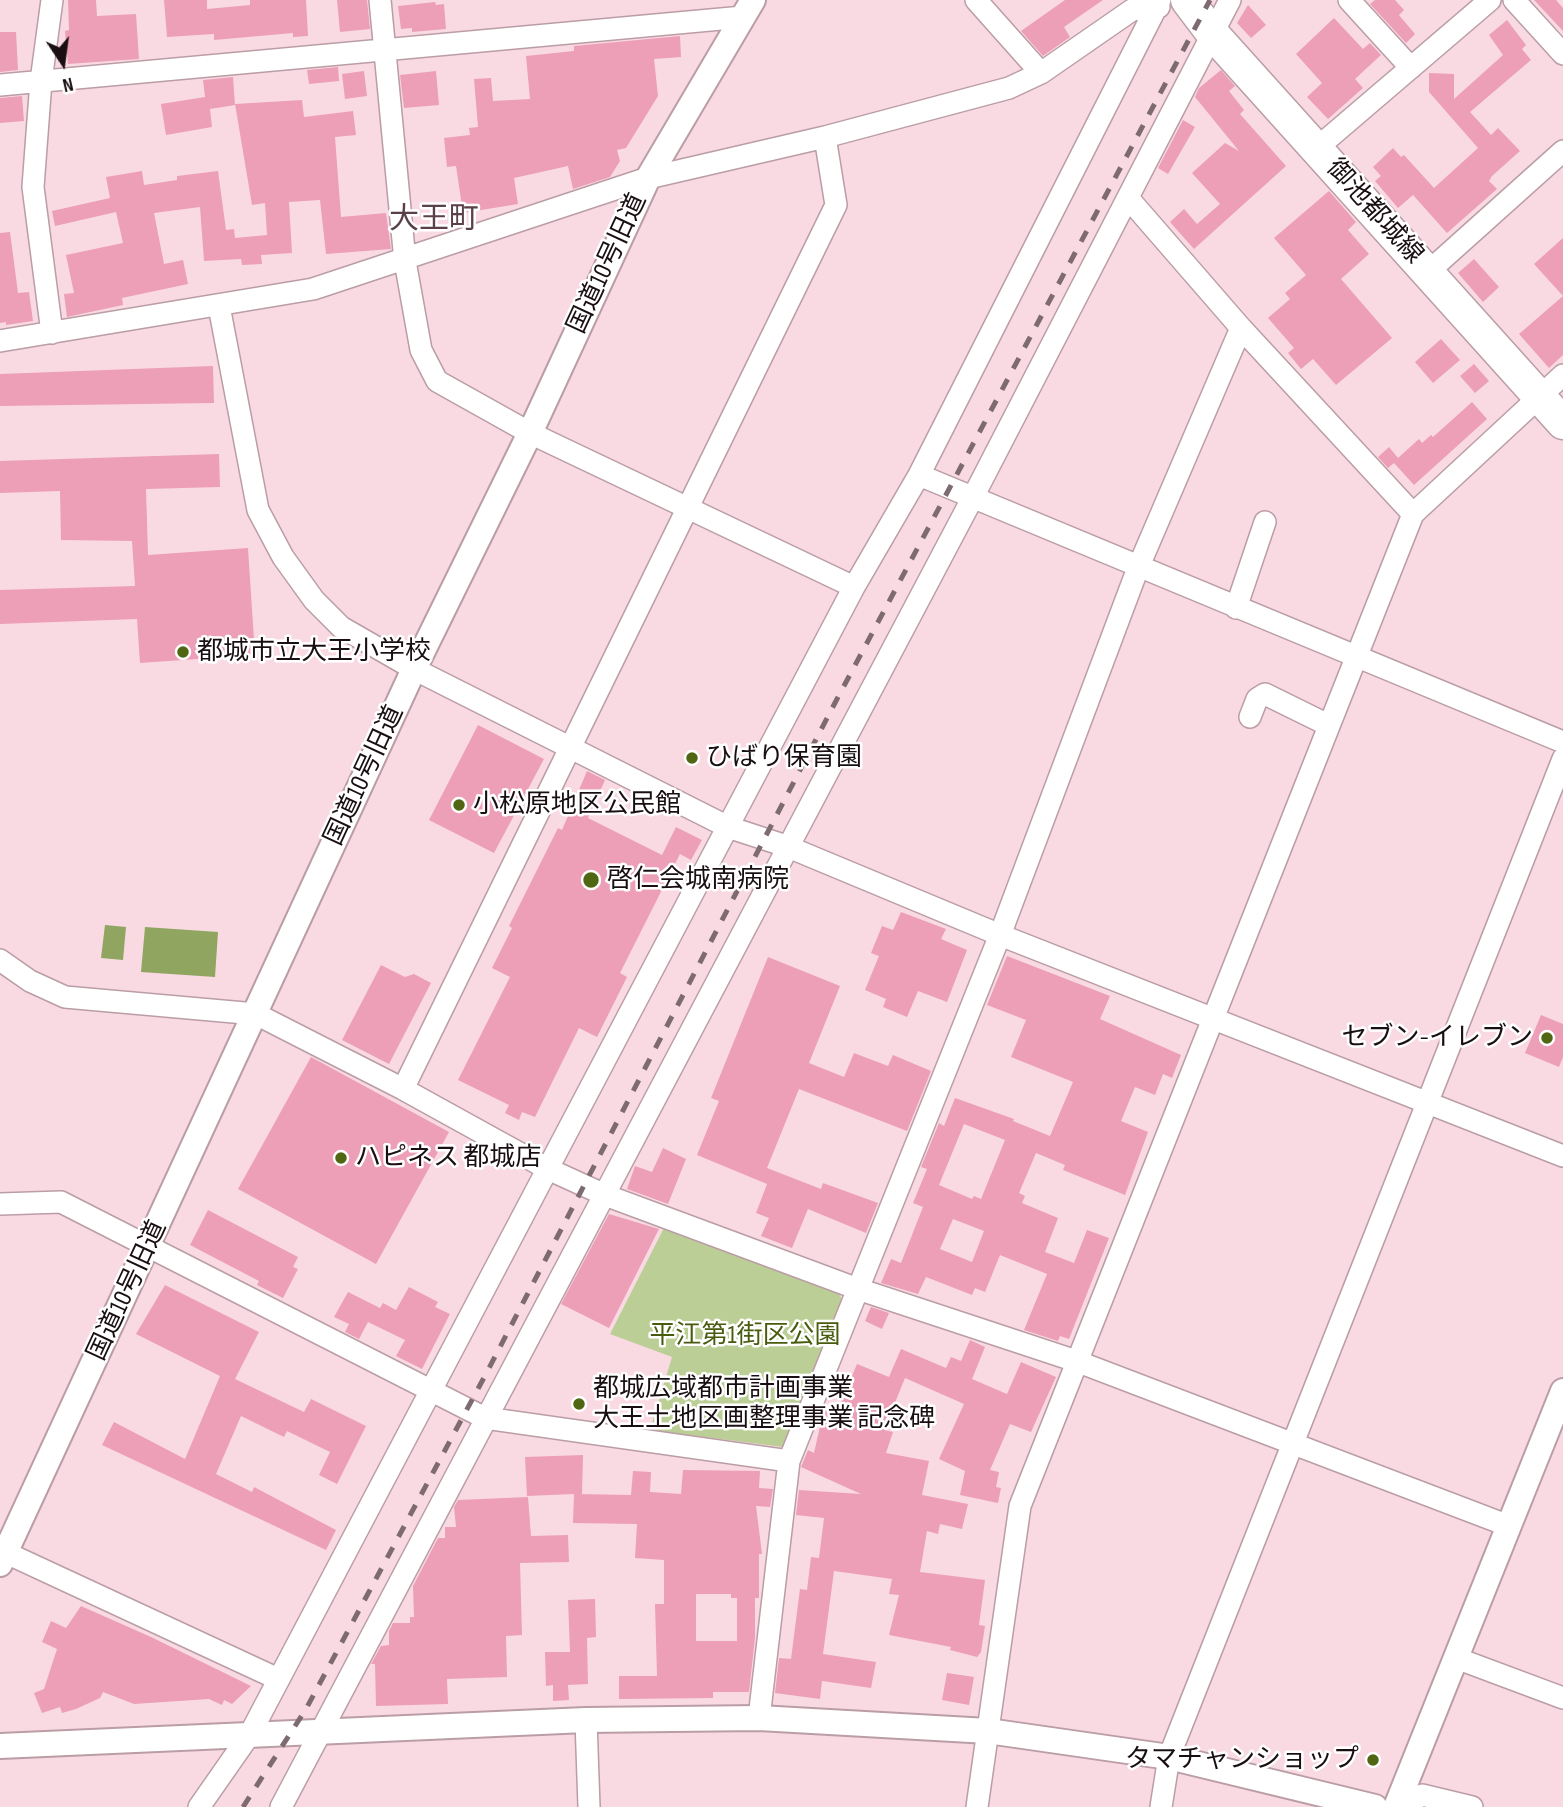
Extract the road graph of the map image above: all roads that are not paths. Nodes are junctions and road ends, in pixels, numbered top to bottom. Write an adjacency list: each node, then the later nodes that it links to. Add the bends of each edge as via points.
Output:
1 (52, 0): 15 (street)
2 (380, 0): 11 (street)
3 (976, 0): 14 (street)
4 (1230, 0): 10 (street)
5 (1349, 0): 13 (street)
6 (1490, 0): 13 (street)
7 (1514, 0): 12 (street)
8 (1169, 2): 10 (main road, 御池都城線); 14 (street, via 1132,10); 32 (street)
9 (748, 8): 11 (street); 20 (street, 国道10号旧道)
10 (1212, 33): 18 (main road, 御池都城線); 21 (street)
11 (384, 49): 15 (street); 22 (street)
12 (1563, 54)
13 (1411, 68): 18 (street)
14 (1041, 73): 17 (street, via 1009,88)
15 (41, 81): 16 (street); 26 (street, via 33,187)
16 (0, 85)
17 (825, 136): 20 (street); 34 (street, via 836,205)
18 (1317, 148): 23 (main road, 御池都城線)
19 (1563, 151): 23 (street)
20 (648, 178): 22 (street); 31 (street, 国道10号旧道)
21 (1129, 199): 25 (street); 33 (street)
22 (405, 261): 24 (street, via 313,289); 31 (street, via 421,351 437,381)
23 (1428, 272): 29 (main road, 御池都城線)
24 (219, 306): 26 (street); 41 (street, via 258,510 283,557 314,600 341,627)
25 (1241, 328): 35 (street); 37 (street)
26 (52, 334): 27 (street)
27 (0, 341)
28 (1563, 375): 29 (street)
29 (1539, 396): 30 (main road, 御池都城線); 35 (street)
30 (1563, 423)
31 (530, 433): 34 (street); 41 (street, 国道10号旧道)
32 (919, 475): 33 (street); 38 (street)
33 (971, 499): 37 (street); 48 (street)
34 (686, 506): 38 (street); 45 (street)
35 (1413, 514): 40 (street)
36 (1265, 522): 39 (street)
37 (1138, 568): 39 (street); 49 (street)
38 (853, 587): 47 (street)
39 (1236, 608): 40 (street)
40 (1355, 657): 43 (street); 44 (street)
41 (414, 669): 45 (street); 51 (street, 国道10号旧道)
42 (1250, 717): 43 (street, via 1257,699 1265,694)
43 (1328, 725): 52 (street)
44 (1563, 742)
45 (568, 748): 47 (street); 53 (street)
46 (1563, 759): 54 (street)
47 (727, 827): 48 (street); 56 (street)
48 (786, 846): 49 (street); 57 (street)
49 (1000, 935): 52 (street); 60 (street)
50 (0, 960): 51 (street, via 65,997)
51 (256, 1014): 53 (street); 59 (street, 国道10号旧道)
52 (1216, 1018): 54 (street); 61 (street)
53 (403, 1089): 56 (street)
54 (1427, 1103): 55 (street); 65 (street)
55 (1563, 1156)
56 (548, 1169): 57 (street); 62 (street)
57 (605, 1195): 60 (street); 64 (street)
58 (0, 1204): 59 (street, via 61,1202)
59 (149, 1247): 62 (street); 68 (street, 国道10号旧道)
60 (858, 1289): 61 (street); 66 (street)
61 (1076, 1361): 65 (street); 75 (street, via 1020,1506)
62 (432, 1391): 64 (street); 70 (street)
63 (1563, 1391): 67 (street)
64 (485, 1418): 66 (street); 74 (street)
65 (1290, 1444): 67 (street); 78 (street)
66 (789, 1461): 72 (street)
67 (1509, 1526): 69 (street)
68 (2, 1556): 70 (street)
69 (1456, 1658): 71 (street); 85 (street)
70 (278, 1679): 76 (street)
71 (1563, 1698)
72 (759, 1718): 73 (street); 75 (street)
73 (586, 1720): 74 (street); 81 (street)
74 (321, 1730): 76 (street); 80 (street)
75 (988, 1731): 78 (street); 82 (street)
76 (250, 1734): 77 (street); 79 (street)
77 (0, 1746)
78 (1169, 1757): 83 (street); 84 (street)
79 (197, 1807)
80 (281, 1807)
81 (589, 1807)
82 (977, 1807)
83 (1161, 1807)
84 (1375, 1807)
85 (1396, 1807)
86 (1402, 1807): 87 (street, via 1422,1795)
87 (1472, 1807)

